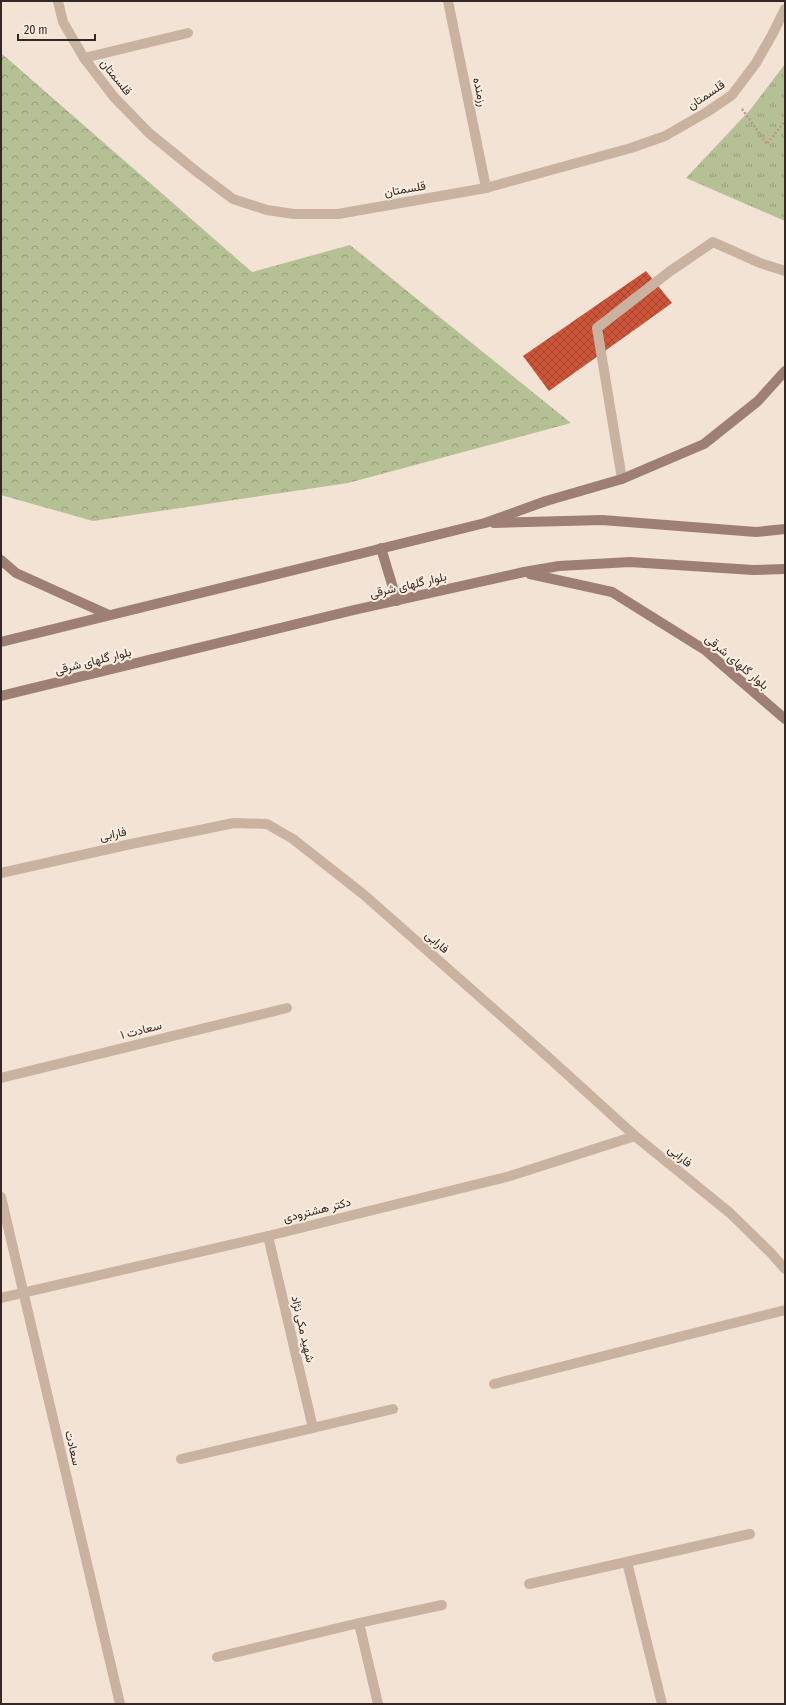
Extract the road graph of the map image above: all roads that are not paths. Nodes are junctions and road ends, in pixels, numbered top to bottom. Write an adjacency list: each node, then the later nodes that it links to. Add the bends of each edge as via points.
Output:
1 (58, 1): 5 (street, قلسمتان, via 63,22)
2 (448, 1): 6 (street, رزمنده)
3 (785, 9): 6 (street, قلسمتان, via 756,63 732,95 665,136 631,148)
4 (188, 33): 5 (street)
5 (84, 58): 6 (street, قلسمتان, via 114,97 149,133 197,172 240,202 294,214 338,214)
6 (486, 188)
7 (785, 271): 9 (street, via 713,242 669,272 597,328)
8 (785, 371): 9 (main road, via 758,401 704,444)
9 (622, 479): 10 (main road, via 546,501)
10 (485, 523): 11 (main road, via 602,520 756,532); 12 (main road)
11 (785, 529)
12 (381, 548): 16 (main road); 17 (main road)
13 (1, 560): 17 (main road, via 16,573)
14 (785, 569): 15 (main road, via 753,570 630,562 559,566)
15 (524, 572): 16 (main road, بلوار گلهای شرقی); 20 (main road, بلوار گلهای شرقی, via 612,592 705,650)
16 (398, 601): 19 (main road, بلوار گلهای شرقی)
17 (109, 615): 18 (main road)
18 (1, 642)
19 (1, 696)
20 (785, 719)
21 (1, 873): 24 (street, فارابی, via 234,823 267,824 293,839 363,894)
22 (287, 1008): 23 (street, سعادت ۱)
23 (1, 1078)
24 (635, 1136): 26 (street, دکتر هشترودی, via 510,1176); 27 (street, فارابی, via 730,1213)
25 (1, 1197): 28 (street, سعادت)
26 (268, 1236): 28 (street, دکتر هشترودی); 33 (street, شهید مکی نژاد)
27 (785, 1269)
28 (23, 1292): 29 (street, دکتر هشترودی); 41 (street, سعادت)
29 (1, 1298)
30 (785, 1310): 31 (street)
31 (494, 1384)
32 (394, 1409): 33 (street)
33 (313, 1428): 34 (street)
34 (181, 1459)
35 (750, 1534): 36 (street)
36 (628, 1562): 37 (street); 43 (street)
37 (529, 1584)
38 (442, 1605): 39 (street)
39 (359, 1623): 40 (street); 42 (street)
40 (216, 1657)
41 (120, 1704)
42 (378, 1704)
43 (662, 1704)

